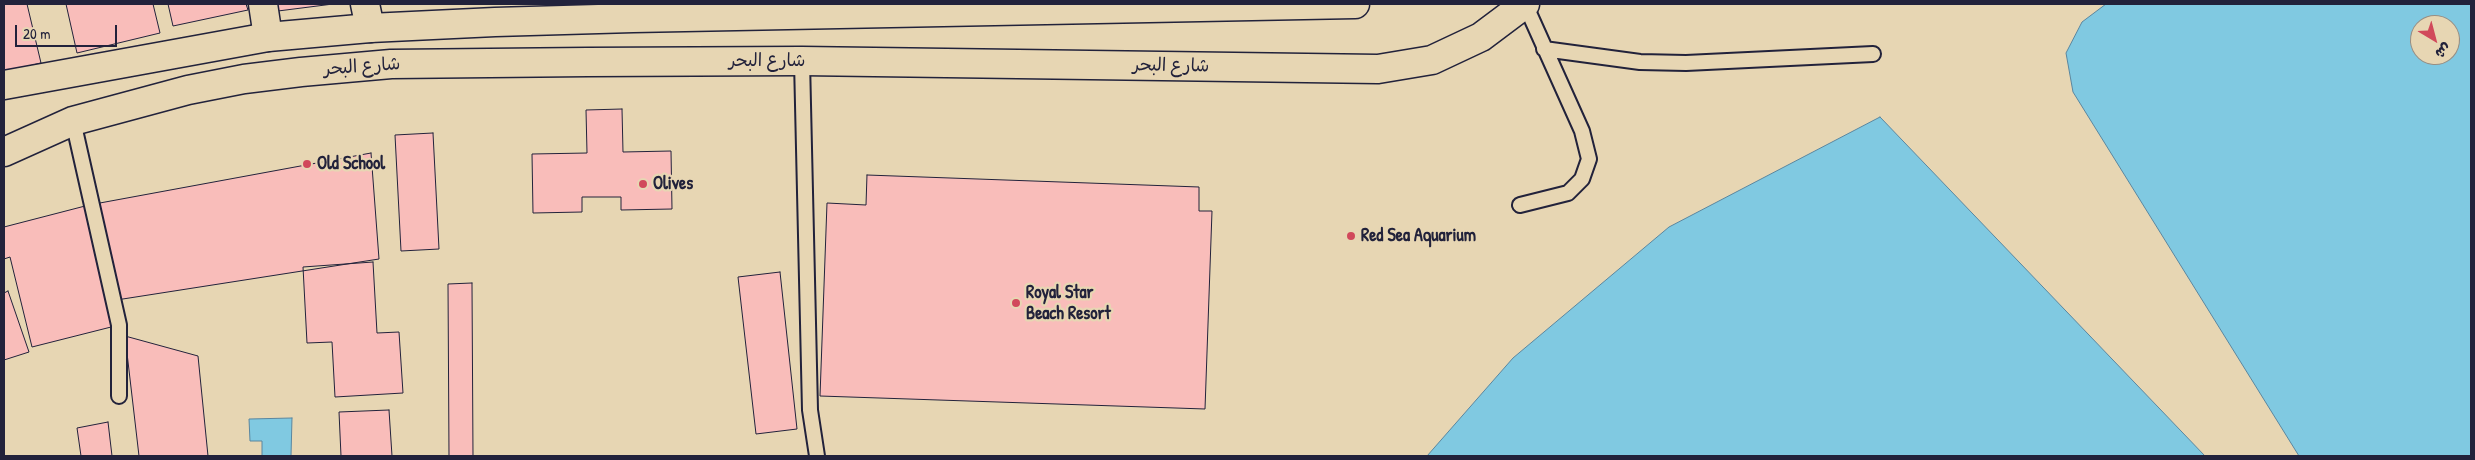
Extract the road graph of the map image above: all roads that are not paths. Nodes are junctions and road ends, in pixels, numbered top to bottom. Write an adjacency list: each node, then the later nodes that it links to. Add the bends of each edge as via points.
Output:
1 (263, 4): 6 (main road)
2 (1356, 4): 4 (main road)
3 (1525, 4): 7 (lane); 9 (main road, شارع البحر, via 1481,37 1432,60 1378,69)
4 (495, 13): 5 (main road)
5 (367, 16): 6 (main road)
6 (268, 37): 10 (main road)
7 (1544, 49): 8 (lane, via 1640,62 1686,63); 13 (lane, via 1582,131 1589,159 1582,179 1568,193)
8 (1873, 54)
9 (802, 61): 11 (main road, شارع البحر, via 391,64 244,79 188,90); 15 (lane, via 810,410)
10 (4, 85)
11 (72, 121): 12 (main road, شارع البحر); 14 (lane, via 119,325)
12 (6, 148)
13 (1520, 205)
14 (119, 396)
15 (817, 456)

